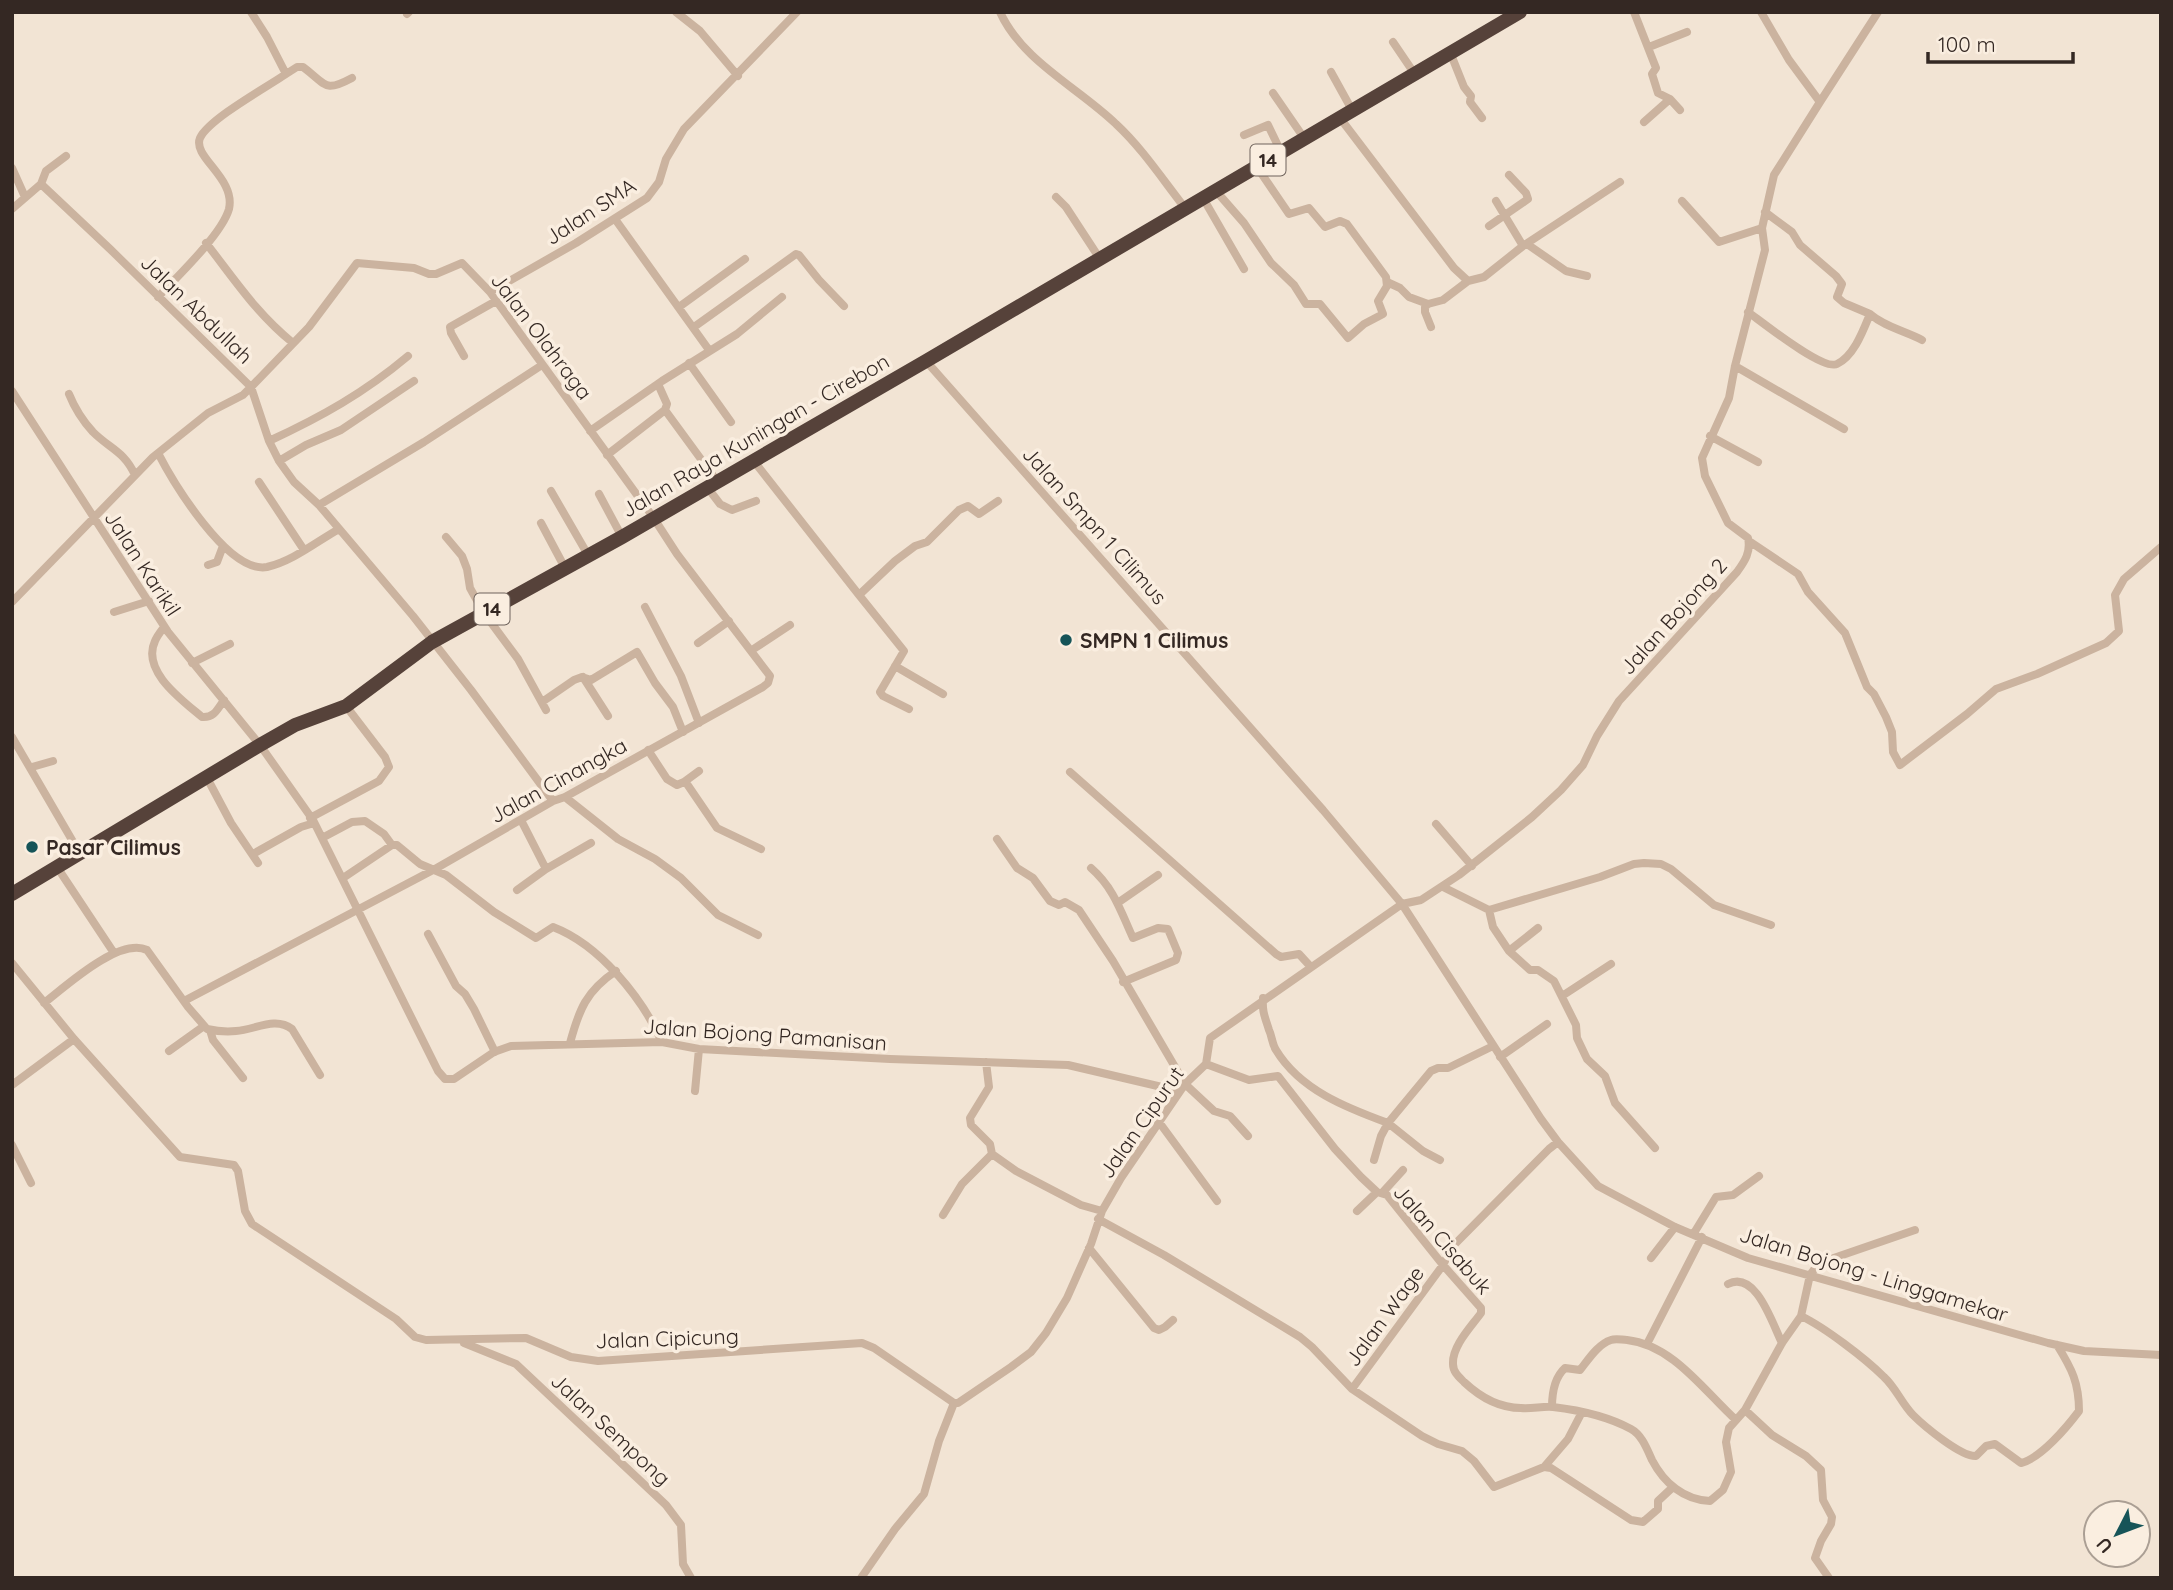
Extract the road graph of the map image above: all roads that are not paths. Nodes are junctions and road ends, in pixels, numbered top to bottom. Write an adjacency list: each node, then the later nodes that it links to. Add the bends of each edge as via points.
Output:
1 (251, 12): 14 (street)
2 (676, 12): 16 (street, via 700,31)
3 (797, 12): 16 (street, Jalan SMA)
4 (1000, 12): 39 (street, via 1035,58 1117,125)
5 (1634, 12): 11 (street)
6 (1761, 12): 20 (street)
7 (1878, 12): 20 (street)
8 (1513, 14): 12 (highway, Jalan Raya Kuningan - Cirebon / 14)
9 (1687, 32): 11 (street)
10 (1393, 42): 15 (street)
11 (1649, 47): 19 (street, via 1658,93)
12 (1450, 52): 15 (highway, Jalan Raya Kuningan - Cirebon / 14); 23 (street, via 1470,102)
13 (1331, 72): 22 (street)
14 (286, 74): 17 (street, via 303,67 329,87); 46 (street, via 215,122 199,141 206,159 226,184 229,205 222,224)
15 (1414, 74): 22 (highway, Jalan Raya Kuningan - Cirebon / 14)
16 (738, 76): 43 (street, Jalan SMA, via 684,129 647,198)
17 (352, 78)
18 (1273, 93): 26 (street)
19 (1670, 99): 21 (street); 24 (street)
20 (1821, 102): 41 (street, via 1774,176)
21 (1680, 110)
22 (1346, 114): 26 (highway, Jalan Raya Kuningan - Cirebon / 14); 52 (street, via 1454,268)
23 (1482, 118)
24 (1644, 122)
25 (1244, 135): 27 (street, via 1268,125)
26 (1304, 138): 27 (highway, Jalan Raya Kuningan - Cirebon / 14)
27 (1281, 152): 29 (highway, Jalan Raya Kuningan - Cirebon / 14)
28 (66, 156): 33 (street, via 46,171)
29 (1257, 166): 34 (highway, Jalan Raya Kuningan - Cirebon / 14); 53 (street, via 1290,214 1309,208 1325,227 1347,223)
30 (12, 168): 35 (street)
31 (1509, 174): 42 (street, via 1528,199)
32 (1619, 182): 47 (street)
33 (41, 184): 35 (street); 55 (street, Jalan Abdullah)
34 (1209, 194): 39 (highway, Jalan Raya Kuningan - Cirebon / 14); 50 (street); 53 (street, via 1244,223 1306,304 1320,304 1346,339 1383,314 1378,301)
35 (25, 197): 40 (street)
36 (1056, 197): 49 (street)
37 (1496, 201): 42 (street)
38 (1682, 201): 45 (street, via 1719,243)
39 (1185, 208): 49 (highway, Jalan Raya Kuningan - Cirebon / 14)
40 (12, 209)
41 (1765, 212): 45 (street); 62 (street, via 1836,276 1842,284 1837,297)
42 (1506, 215): 44 (street); 47 (street)
43 (615, 219): 54 (street, Jalan SMA); 60 (street)
44 (1489, 226)
45 (1762, 228): 61 (street, via 1765,250)
46 (206, 243): 55 (street); 66 (street, via 243,294)
47 (1525, 245): 51 (street, via 1566,271); 52 (street, via 1484,277)
48 (746, 259): 60 (street)
49 (1100, 259): 70 (highway, Jalan Raya Kuningan - Cirebon / 14)
50 (1244, 269)
51 (1587, 276)
52 (1468, 281): 58 (street, via 1443,300)
53 (1387, 282): 58 (street)
54 (490, 292): 57 (street, Jalan Olahraga); 66 (street, Jalan Olahraga, via 461,263 436,274 357,263)
55 (158, 297): 76 (street, Jalan Abdullah)
56 (782, 297): 67 (street, via 737,334)
57 (496, 300): 69 (street, via 450,327); 72 (street, Jalan Olahraga)
58 (1428, 304): 64 (street, via 1425,312)
59 (844, 306): 63 (street, via 796,254)
60 (679, 307): 63 (street)
61 (1748, 312): 62 (street, via 1828,366 1846,356); 73 (street)
62 (1870, 314): 65 (street, via 1882,324)
63 (694, 327): 67 (street)
64 (1431, 327)
65 (1922, 340)
66 (293, 343): 76 (street, Jalan Olahraga)
67 (709, 350): 71 (street)
68 (408, 356): 84 (street, via 354,397)
69 (464, 356)
70 (926, 361): 87 (highway, Jalan Raya Kuningan - Cirebon / 14); 169 (street, Jalan Smpn 1 Cilimus)
71 (689, 363): 75 (street); 80 (street)
72 (542, 365): 82 (street, Jalan Olahraga); 97 (street)
73 (1735, 366): 81 (street); 83 (street, via 1727,407)
74 (414, 381): 88 (street, via 349,425)
75 (658, 384): 79 (street); 82 (street)
76 (251, 387): 84 (street, Jalan Abdullah); 85 (street, Jalan Olahraga, via 208,413)
77 (12, 391): 99 (street, Jalan Karikil)
78 (69, 394): 90 (street, via 76,411 94,433 129,460)
79 (665, 410): 86 (street); 92 (street)
80 (731, 422)
81 (1843, 429)
82 (590, 431): 86 (street, Jalan Olahraga)
83 (1710, 436): 89 (street); 104 (street, via 1702,458 1705,477 1728,523)
84 (269, 441): 88 (street, Jalan Abdullah)
85 (158, 453): 90 (street, Jalan Olahraga); 105 (street, via 190,507)
86 (607, 455): 98 (street, Jalan Olahraga)
87 (752, 460): 92 (highway, Jalan Raya Kuningan - Cirebon / 14); 111 (street)
88 (279, 461): 97 (street, Jalan Abdullah)
89 (1758, 462)
90 (135, 475): 99 (street, Jalan Olahraga)
91 (259, 482): 107 (street)
92 (712, 484): 96 (street, via 720,504 732,510); 98 (highway, Jalan Raya Kuningan - Cirebon / 14)
93 (551, 491): 108 (street)
94 (599, 494): 103 (street)
95 (998, 500): 111 (street, via 979,514 968,506 959,510)
96 (756, 501)
97 (319, 505): 101 (street, Jalan Abdullah)
98 (653, 517): 103 (highway, Jalan Raya Kuningan - Cirebon / 14); 117 (street, Jalan Cinangka)
99 (93, 519): 112 (street, Jalan Karikil); 113 (street, Jalan Olahraga)
100 (541, 523): 110 (street)
101 (339, 529): 107 (street); 120 (street, Jalan Abdullah)
102 (446, 537): 116 (street, via 462,556 470,588)
103 (622, 537): 108 (highway, Jalan Raya Kuningan - Cirebon / 14)
104 (1749, 541): 106 (street, via 1798,574 1845,633 1867,687 1886,717 1900,765 1996,689 2106,643 2119,631 2115,595 2124,579); 158 (street, Jalan Bojong 2, via 1747,558 1737,572 1619,701 1583,765 1561,790)
105 (223, 546): 107 (street, via 253,567 275,564); 109 (street, via 217,562)
106 (2161, 547)
107 (304, 550)
108 (587, 555): 110 (highway, Jalan Raya Kuningan - Cirebon / 14)
109 (208, 565)
110 (565, 568): 116 (highway, Jalan Raya Kuningan - Cirebon / 14)
111 (859, 595): 125 (street, via 903,649)
112 (149, 601): 115 (street); 119 (street, Jalan Karikil)
113 (12, 602)
114 (645, 607): 134 (street, via 677,667)
115 (114, 612)
116 (484, 613): 120 (highway, Jalan Raya Kuningan - Cirebon / 14); 129 (street)
117 (729, 621): 121 (street); 123 (street, Jalan Cinangka)
118 (790, 625): 123 (street)
119 (164, 627): 124 (street, Jalan Karikil); 128 (street, via 152,654 163,682 202,717 214,715)
120 (432, 642): 130 (highway, Jalan Raya Kuningan - Cirebon / 14); 146 (street, Jalan Abdullah)
121 (698, 643)
122 (230, 644): 124 (street)
123 (752, 650): 134 (street, Jalan Cinangka, via 767,669 768,683)
124 (192, 663): 128 (street, Jalan Karikil)
125 (895, 666): 127 (street); 131 (street, via 880,692)
126 (582, 677): 129 (street); 133 (street); 135 (street, via 591,680 637,652 673,707)
127 (943, 695)
128 (224, 700): 137 (street, Jalan Karikil)
129 (542, 702): 132 (street)
130 (346, 706): 137 (highway, Jalan Raya Kuningan - Cirebon / 14, via 295,725); 147 (street, via 389,767 379,780)
131 (909, 709)
132 (546, 710)
133 (608, 716)
134 (699, 723): 135 (street, Jalan Cinangka)
135 (683, 732): 138 (street, Jalan Cinangka)
136 (12, 737): 140 (street)
137 (260, 745): 143 (highway, Jalan Raya Kuningan - Cirebon / 14); 147 (street, Jalan Bojong Pamanisan)
138 (648, 750): 144 (street, via 670,782); 145 (street, Jalan Cinangka)
139 (53, 761): 140 (street)
140 (32, 767): 155 (street)
141 (699, 771): 144 (street)
142 (1070, 772): 180 (street, via 1276,954 1299,954)
143 (206, 776): 155 (highway, Jalan Raya Kuningan - Cirebon / 14); 156 (street)
144 (684, 782): 154 (street, via 718,828)
145 (565, 797): 146 (street, Jalan Cinangka); 175 (street, via 618,839 681,878 718,915)
146 (552, 802): 148 (street, Jalan Cinangka)
147 (312, 820): 150 (street, Jalan Bojong Pamanisan); 156 (street)
148 (520, 820): 161 (street, Jalan Cinangka); 162 (street)
149 (1436, 824): 158 (street)
150 (322, 838): 153 (street, via 352,822 365,821); 164 (street, Jalan Bojong Pamanisan)
151 (998, 839): 182 (street, via 1017,868 1032,878 1050,901 1079,910)
152 (591, 843): 162 (street)
153 (392, 845): 161 (street); 164 (street)
154 (761, 849)
155 (79, 852): 159 (highway, Jalan Raya Kuningan - Cirebon / 14)
156 (253, 854): 157 (street)
157 (258, 863)
158 (1472, 866): 165 (street, Jalan Bojong 2)
159 (57, 867): 167 (highway, Jalan Raya Kuningan - Cirebon / 14); 177 (street)
160 (1091, 868): 168 (street, via 1106,881)
161 (435, 869): 170 (street, Jalan Cinangka); 181 (street, via 536,938 557,928)
162 (546, 869): 166 (street)
163 (1158, 874): 168 (street)
164 (343, 878): 170 (street, Jalan Bojong Pamanisan)
165 (1443, 887): 169 (street, Jalan Bojong 2); 171 (street)
166 (517, 890)
167 (12, 894)
168 (1118, 902): 182 (street, via 1133,938 1168,929 1178,953 1176,960)
169 (1402, 904): 180 (street, Jalan Cipurut); 192 (street, Jalan Bojong - Linggamekar)
170 (357, 908): 185 (street, Jalan Cinangka); 195 (street, Jalan Bojong Pamanisan, via 442,1077 454,1079)
171 (1489, 910): 172 (street, via 1644,863 1671,869 1714,905); 176 (street, via 1493,927)
172 (1771, 925)
173 (1538, 928): 176 (street)
174 (428, 934): 195 (street)
175 (758, 935)
176 (1509, 951): 183 (street, via 1530,970 1550,978)
177 (114, 953): 185 (street, via 141,947 148,950); 186 (street)
178 (12, 963): 186 (street)
179 (1611, 964): 183 (street)
180 (1310, 966): 184 (street, Jalan Cipurut)
181 (616, 971): 190 (street); 191 (street, via 602,980 581,1007)
182 (1123, 982): 202 (street)
183 (1562, 996): 209 (street, via 1587,1059 1605,1076 1615,1103)
184 (1263, 999): 198 (street, Jalan Cipurut, via 1210,1038); 205 (street, via 1262,1013 1274,1048 1308,1087)
185 (184, 1002): 188 (street)
186 (44, 1003): 189 (street)
187 (1547, 1024): 196 (street)
188 (207, 1028): 194 (street); 199 (street, via 235,1032 279,1022 287,1025); 200 (street)
189 (74, 1039): 201 (street); 231 (street, Jalan Cipicung, via 180,1157 234,1165 248,1220 271,1238 396,1319 415,1337)
190 (662, 1042): 191 (street, Jalan Bojong Pamanisan); 193 (street, Jalan Bojong Pamanisan)
191 (570, 1043): 195 (street, Jalan Bojong Pamanisan, via 526,1044)
192 (1493, 1046): 196 (street, Jalan Bojong - Linggamekar); 205 (street, via 1431,1072)
193 (699, 1049): 197 (street, Jalan Bojong Pamanisan); 203 (street)
194 (169, 1051)
195 (495, 1052)
196 (1500, 1056): 207 (street, Jalan Bojong - Linggamekar)
197 (986, 1062): 202 (street, Jalan Bojong Pamanisan, via 1068,1065); 210 (street, via 989,1087 970,1118 990,1144)
198 (1206, 1064): 202 (street, Jalan Cipurut); 216 (street, Jalan Cisabuk, via 1250,1080 1278,1076 1335,1149)
199 (320, 1075)
200 (243, 1078)
201 (12, 1086)
202 (1182, 1088): 204 (street, Jalan Cipurut); 206 (street, via 1214,1111 1230,1116)
203 (695, 1091)
204 (1159, 1122): 217 (street); 219 (street, Jalan Cipurut)
205 (1388, 1123): 211 (street); 212 (street)
206 (1248, 1136)
207 (1558, 1142): 221 (street, Jalan Bojong - Linggamekar, via 1598,1186); 226 (street, Jalan Wage, via 1452,1247)
208 (12, 1145): 215 (street)
209 (1655, 1148)
210 (992, 1154): 219 (street, Jalan Wage); 220 (street, via 962,1184)
211 (1374, 1160)
212 (1440, 1160)
213 (1404, 1170): 216 (street)
214 (1759, 1176): 223 (street, via 1733,1195 1716,1196)
215 (31, 1183)
216 (1380, 1192): 218 (street); 226 (street, Jalan Cisabuk)
217 (1217, 1201)
218 (1357, 1211)
219 (1100, 1215): 224 (street, Jalan Cipurut); 236 (street, Jalan Wage, via 1300,1337)
220 (943, 1216)
221 (1675, 1227): 223 (street, Jalan Bojong - Linggamekar); 225 (street)
222 (1915, 1230): 227 (street, via 1819,1263)
223 (1698, 1235): 227 (street, Jalan Bojong - Linggamekar, via 1748,1258); 233 (street)
224 (1089, 1248): 230 (street, via 1154,1328); 237 (street, Jalan Cipurut, via 1067,1298 1031,1352 977,1392)
225 (1651, 1258)
226 (1443, 1265): 236 (street, Jalan Wage); 238 (street, Jalan Cisabuk, via 1482,1310 1459,1343 1452,1363 1456,1373 1493,1402 1522,1408)
227 (1810, 1275): 229 (street); 234 (street, Jalan Bojong - Linggamekar)
228 (1728, 1284): 232 (street, via 1744,1282 1757,1293)
229 (1801, 1316): 232 (street, Jalan Cisabuk); 234 (street, via 1882,1375 1911,1414 1957,1449 1976,1456 1995,1444 2021,1463 2060,1434 2079,1411 2079,1388)
230 (1173, 1320)
231 (464, 1342): 237 (street, Jalan Cipicung, via 526,1338 571,1357 598,1361 862,1343); 244 (street, Jalan Sempong, via 516,1364 666,1505 681,1525 683,1564)
232 (1782, 1343): 239 (street, Jalan Cisabuk)
233 (1647, 1344): 238 (street, via 1610,1340 1580,1370 1565,1368 1559,1373); 241 (street, via 1691,1374)
234 (2057, 1345): 235 (street, Jalan Bojong - Linggamekar)
235 (2161, 1355)
236 (1352, 1389): 242 (street, Jalan Wage, via 1422,1436 1462,1451 1494,1487)
237 (954, 1403): 245 (street, via 924,1494)
238 (1552, 1407): 240 (street, Jalan Cisabuk)
239 (1745, 1410): 241 (street, Jalan Cisabuk); 246 (street, via 1821,1470 1823,1500 1832,1517 1815,1558)
240 (1582, 1412): 242 (street, via 1568,1439); 243 (street, Jalan Cisabuk, via 1633,1430)
241 (1736, 1420): 243 (street, Jalan Cisabuk, via 1726,1436 1732,1467 1723,1490 1707,1501 1686,1497)
242 (1544, 1467): 243 (street, via 1637,1522 1655,1512 1658,1501)
243 (1673, 1487)
244 (691, 1578)
245 (862, 1578)
246 (1829, 1578)

